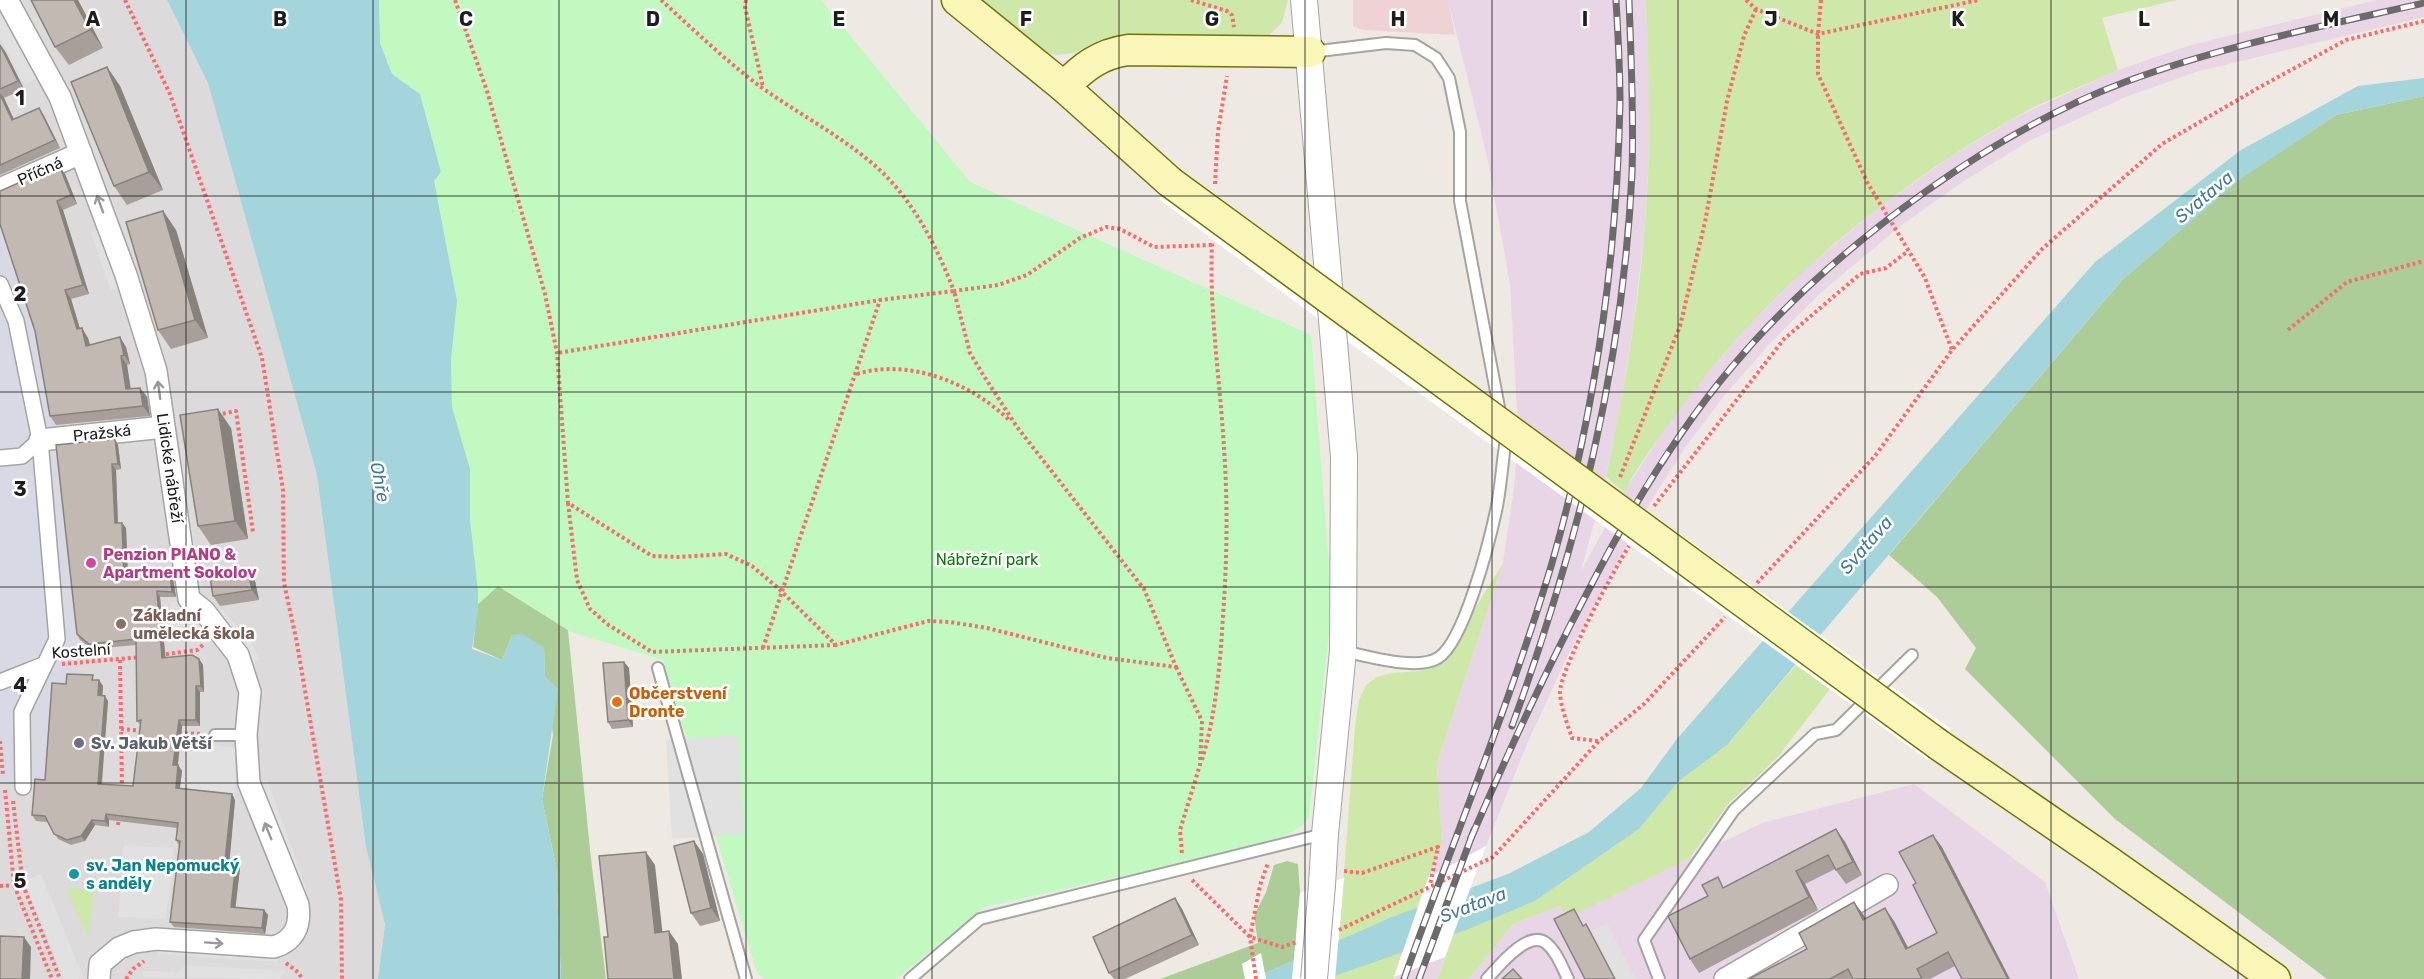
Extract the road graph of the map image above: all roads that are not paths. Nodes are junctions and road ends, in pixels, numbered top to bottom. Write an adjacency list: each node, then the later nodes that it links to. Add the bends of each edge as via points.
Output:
1 (7, 0): 6 (street, Lidické nábřeží, via 60,97)
2 (957, 0): 5 (main road)
3 (1304, 0): 4 (street)
4 (1310, 52): 5 (main road, via 1128,50 1087,65); 12 (street, via 1344,457); 12 (lane, via 1386,43 1415,45 1436,58 1449,78 1460,132 1460,201 1506,439 1496,511 1473,595 1452,644 1438,658 1427,662 1402,662)
5 (1064, 87): 30 (main road, bridge, via 1170,182 1939,745)
6 (81, 153): 7 (street, Příčná); 9 (street, Lidické nábřeží, one-way to 6, via 156,371)
7 (0, 189)
8 (0, 284): 10 (street, via 16,321)
9 (164, 427): 10 (street, Pražská); 18 (street, Lidické nábřeží, via 189,599 204,611 238,655 250,692)
10 (40, 440): 11 (street, via 22,456); 14 (street, via 57,639)
11 (0, 458)
12 (1343, 651): 20 (street)
13 (1912, 655): 28 (lane, via 1836,730 1815,734 1734,810 1644,940)
14 (43, 665): 16 (street); 19 (street, via 22,712)
15 (658, 668): 23 (lane)
16 (0, 682)
17 (215, 735): 18 (lane)
18 (246, 735): 22 (street, Lidické nábřeží, one-way to 18, via 100,964 119,948 134,942 156,939 274,947 285,944 296,930 300,919 298,905 249,783)
19 (18, 791)
20 (1325, 834): 24 (lane, via 980,919); 25 (street, bridge)
21 (1887, 885): 29 (street)
22 (99, 979)
23 (746, 979)
24 (910, 979)
25 (1314, 979)
26 (1487, 979): 27 (lane, via 1522,944 1534,940 1544,941 1554,952)
27 (1568, 979)
28 (1659, 979)
29 (1725, 979)
30 (2275, 979)

